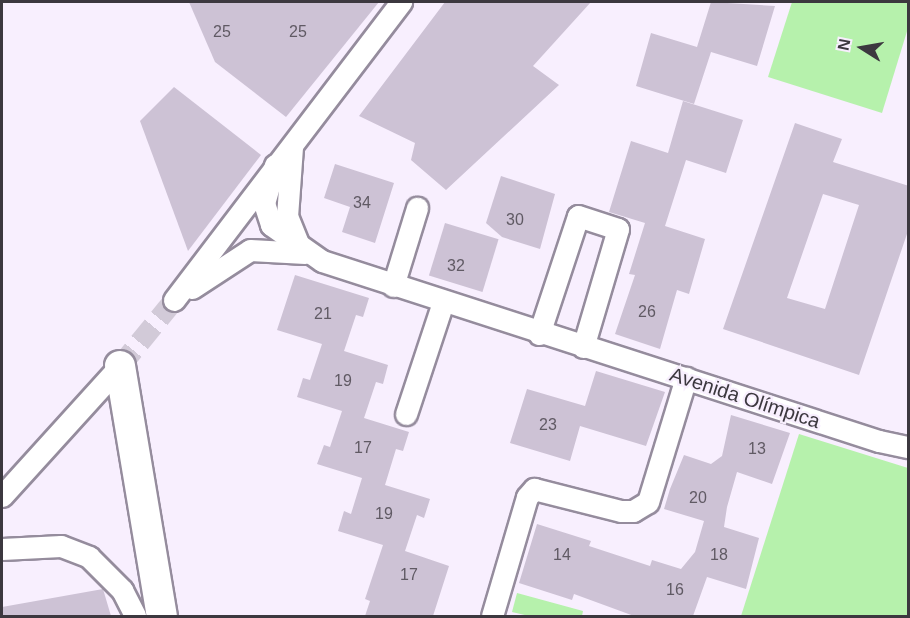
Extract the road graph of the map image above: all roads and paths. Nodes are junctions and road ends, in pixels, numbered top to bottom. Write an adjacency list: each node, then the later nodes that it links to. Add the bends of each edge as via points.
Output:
1 (401, 2): 2 (street)
2 (292, 143): 3 (street); 4 (street)
3 (275, 165): 6 (street, via 264,203); 7 (street, via 174,300)
4 (286, 203): 6 (street); 8 (street, via 294,238)
5 (417, 208): 9 (street)
6 (272, 225): 7 (street); 8 (street, Avenida Olímpica)
7 (250, 250): 8 (street, Avenida Olímpica)
8 (305, 253): 9 (street, Avenida Olímpica)
9 (393, 286): 10 (street, Avenida Olímpica)
10 (443, 302): 11 (street, Avenida Olímpica); 15 (street)
11 (539, 334): 12 (street, Avenida Olímpica); 12 (street, via 578,216 618,229)
12 (583, 347): 14 (street, Avenida Olímpica)
13 (120, 366): 17 (street); 20 (street)
14 (686, 378): 16 (street, Avenida Olímpica); 21 (street, via 648,502 633,512 621,511 534,489 527,497)
15 (406, 414)
16 (909, 447)
17 (2, 496)
18 (2, 549): 19 (street, via 61,546 89,557 122,590)
19 (135, 616)
20 (162, 616)
21 (492, 616)

